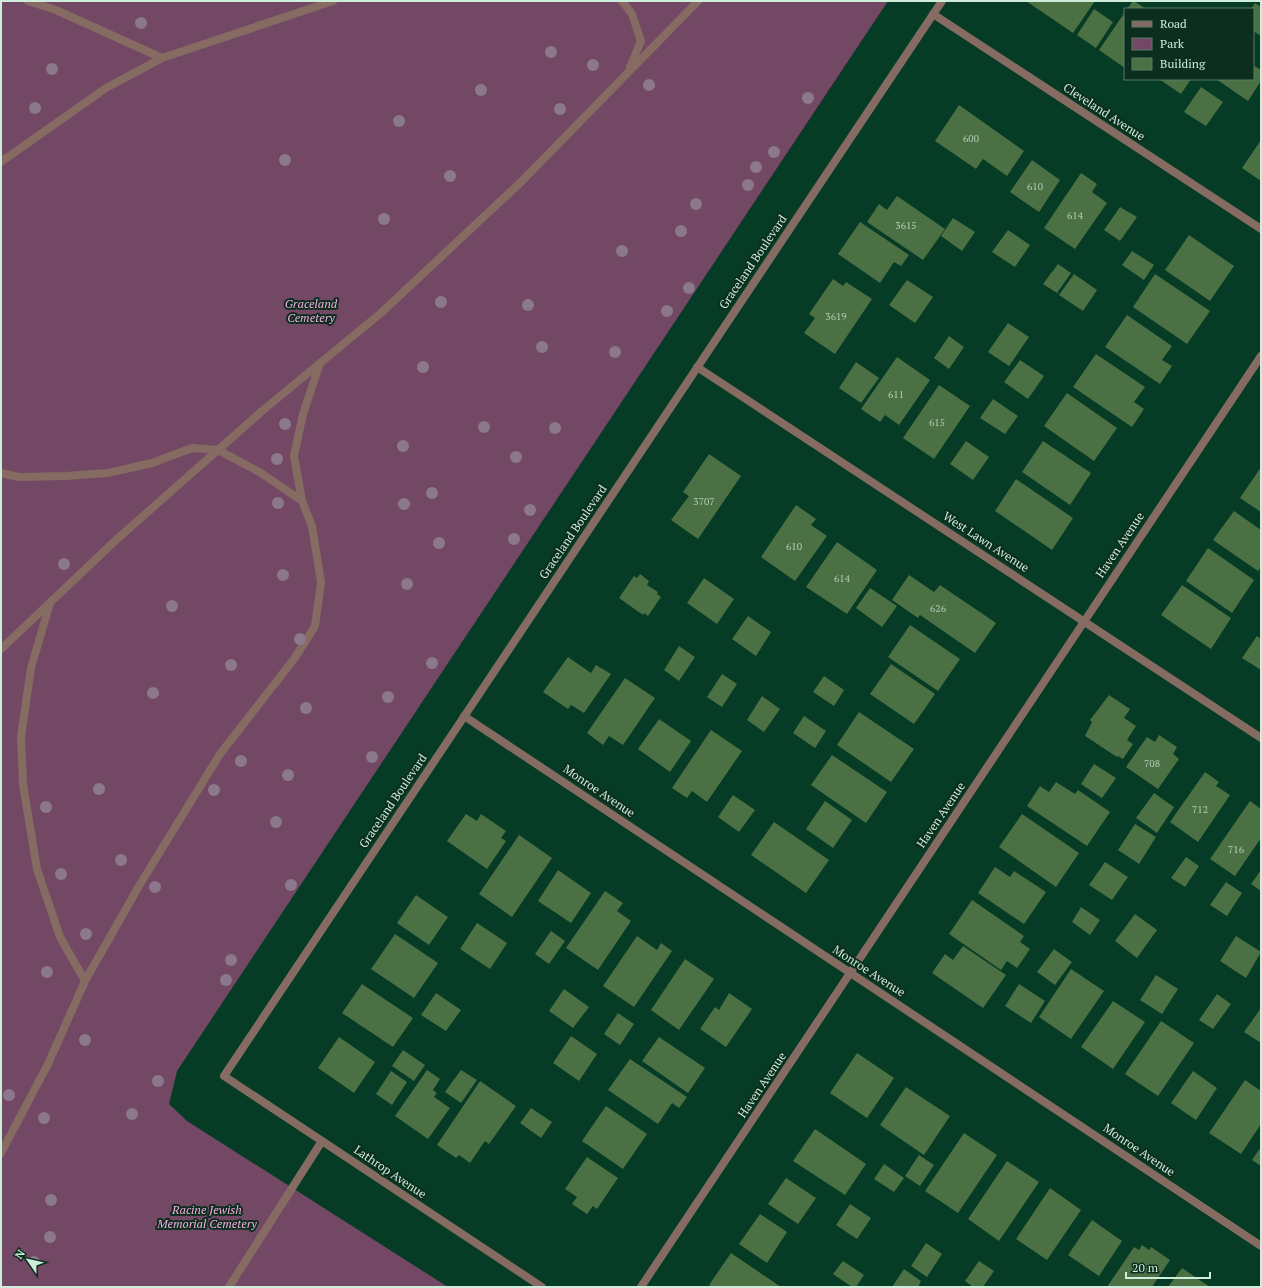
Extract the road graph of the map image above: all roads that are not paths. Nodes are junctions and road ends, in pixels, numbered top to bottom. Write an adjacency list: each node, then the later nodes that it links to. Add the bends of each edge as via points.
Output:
1 (28, 1): 7 (street, via 56,10)
2 (333, 1): 7 (street)
3 (622, 1): 8 (street, via 632,14 641,41)
4 (698, 1): 8 (street)
5 (942, 1): 6 (street, Graceland Boulevard)
6 (933, 14): 10 (street, Cleveland Avenue); 13 (street, Graceland Boulevard)
7 (162, 58): 9 (street, via 106,88)
8 (627, 73): 12 (street, via 521,182 381,313)
9 (1, 162)
10 (1261, 229)
11 (1261, 356): 18 (street, Haven Avenue)
12 (320, 363): 14 (street); 16 (street, via 303,414 294,456)
13 (697, 367): 18 (street, West Lawn Avenue); 20 (street, Graceland Boulevard)
14 (218, 450): 15 (street, via 192,448 152,463 108,473 27,477); 16 (street, via 261,473); 17 (street, via 116,540)
15 (1, 473)
16 (302, 501): 23 (street, via 312,526 321,582 316,626 294,659 220,754 139,886)
17 (50, 603): 19 (street); 23 (street, via 31,668 20,737 23,784 37,870 60,937)
18 (1085, 620): 21 (street, West Lawn Avenue); 22 (street, Haven Avenue)
19 (1, 649)
20 (464, 716): 22 (street, Monroe Avenue); 24 (street, Graceland Boulevard)
21 (1261, 738)
22 (851, 973): 27 (street, Monroe Avenue); 30 (street, Haven Avenue)
23 (85, 981): 26 (street, via 48,1064)
24 (224, 1076): 25 (street, Lathrop Avenue)
25 (322, 1141): 28 (street); 29 (street, Lathrop Avenue)
26 (1, 1153)
27 (1261, 1246)
28 (232, 1286)
29 (542, 1287)
30 (641, 1287)

